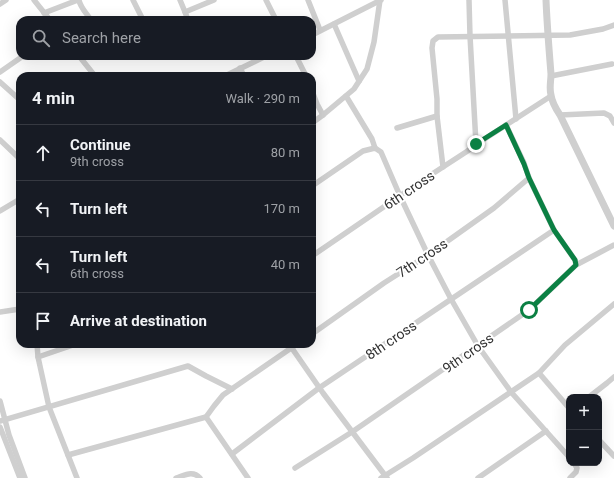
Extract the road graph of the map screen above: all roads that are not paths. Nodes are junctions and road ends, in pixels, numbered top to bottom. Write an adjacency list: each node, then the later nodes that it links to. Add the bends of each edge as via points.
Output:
1 (6, 0): 13 (street)
2 (34, 0): 15 (street)
3 (79, 0): 15 (street); 17 (street)
4 (133, 0): 18 (street)
5 (180, 0): 14 (street)
6 (214, 0): 14 (street)
7 (266, 0): 20 (street)
8 (308, 0): 21 (street)
9 (380, 0): 23 (street); 42 (street, via 374,42 367,69)
10 (468, 0): 28 (street)
11 (505, 0): 27 (street)
12 (546, 0): 29 (street)
13 (0, 4)
14 (185, 12): 19 (street)
15 (44, 13): 16 (street)
16 (47, 16)
17 (88, 16)
18 (141, 16)
19 (186, 16)
20 (274, 16)
21 (314, 16)
22 (316, 20): 25 (street)
23 (334, 24): 25 (street); 42 (street)
24 (614, 25): 29 (street, via 570,35)
25 (320, 30): 26 (street)
26 (316, 32)
27 (508, 35): 28 (street); 29 (street); 51 (street)
28 (470, 36): 50 (street, via 438,36 434,41 432,48); 57 (street)
29 (547, 36): 41 (street)
30 (17, 60): 36 (street)
31 (82, 60): 37 (street)
32 (257, 60): 35 (street)
33 (298, 60): 40 (street)
34 (612, 64): 41 (street)
35 (240, 68): 38 (street); 39 (street)
36 (0, 72)
37 (93, 72)
38 (232, 72)
39 (242, 72)
40 (304, 72)
41 (551, 76): 46 (street)
42 (359, 81): 45 (street)
43 (0, 82): 44 (street)
44 (16, 96)
45 (346, 96): 48 (street); 58 (street)
46 (551, 96): 49 (street); 51 (street, 6th cross)
47 (316, 101): 48 (street)
48 (324, 115): 52 (street)
49 (560, 115): 53 (street, via 604,113 610,116); 66 (street)
50 (437, 116): 55 (street); 60 (street)
51 (516, 119): 54 (street, 6th cross)
52 (316, 120)
53 (614, 123)
54 (506, 125): 57 (street, 6th cross); 61 (street)
55 (398, 128)
56 (0, 140): 59 (street)
57 (476, 144): 60 (street, 6th cross)
58 (375, 148): 62 (street, via 363,151); 63 (street, via 381,152)
59 (16, 156)
60 (443, 167): 63 (street, 6th cross)
61 (529, 178): 67 (street); 70 (street, 7th cross, via 494,208)
62 (316, 183)
63 (400, 196): 69 (street, 6th cross); 70 (street)
64 (16, 201): 65 (street)
65 (0, 211)
66 (614, 226)
67 (554, 230): 71 (street); 72 (street, 8th cross)
68 (614, 245): 71 (street, 9th cross)
69 (316, 253)
70 (428, 255): 72 (street); 76 (street, 7th cross)
71 (576, 265): 77 (street, 9th cross, via 529,310)
72 (451, 299): 77 (street); 85 (street, 8th cross)
73 (614, 304): 83 (street, via 565,345)
74 (16, 310): 75 (street)
75 (0, 312)
76 (316, 331)
77 (478, 346): 87 (street); 96 (street, 9th cross)
78 (37, 348): 82 (street)
79 (64, 348): 82 (street)
80 (287, 348): 86 (street)
81 (291, 348): 85 (street)
82 (38, 357): 91 (street)
83 (539, 373): 87 (street); 90 (street)
84 (614, 378): 88 (street)
85 (319, 388): 96 (street); 98 (street, 8th cross)
86 (232, 389): 91 (street, via 188,366); 92 (street, via 223,395)
87 (511, 392): 95 (street); 104 (street)
88 (593, 394)
89 (0, 401): 93 (street)
90 (566, 404)
91 (49, 407): 93 (street); 100 (street)
92 (206, 417): 98 (street); 100 (street)
93 (3, 421): 106 (street)
94 (0, 430): 105 (street)
95 (546, 431): 99 (street); 111 (street)
96 (352, 432): 103 (street, 9th cross); 104 (street)
97 (602, 443): 101 (street)
98 (232, 454): 110 (street)
99 (566, 454)
100 (68, 456): 107 (street)
101 (614, 456)
102 (576, 466): 112 (street, via 576,472)
103 (295, 468)
104 (385, 477)
105 (20, 478)
106 (25, 478)
107 (76, 478)
108 (176, 478): 109 (street, via 192,473)
109 (200, 478)
110 (248, 478)
111 (478, 478)
112 (570, 478)

